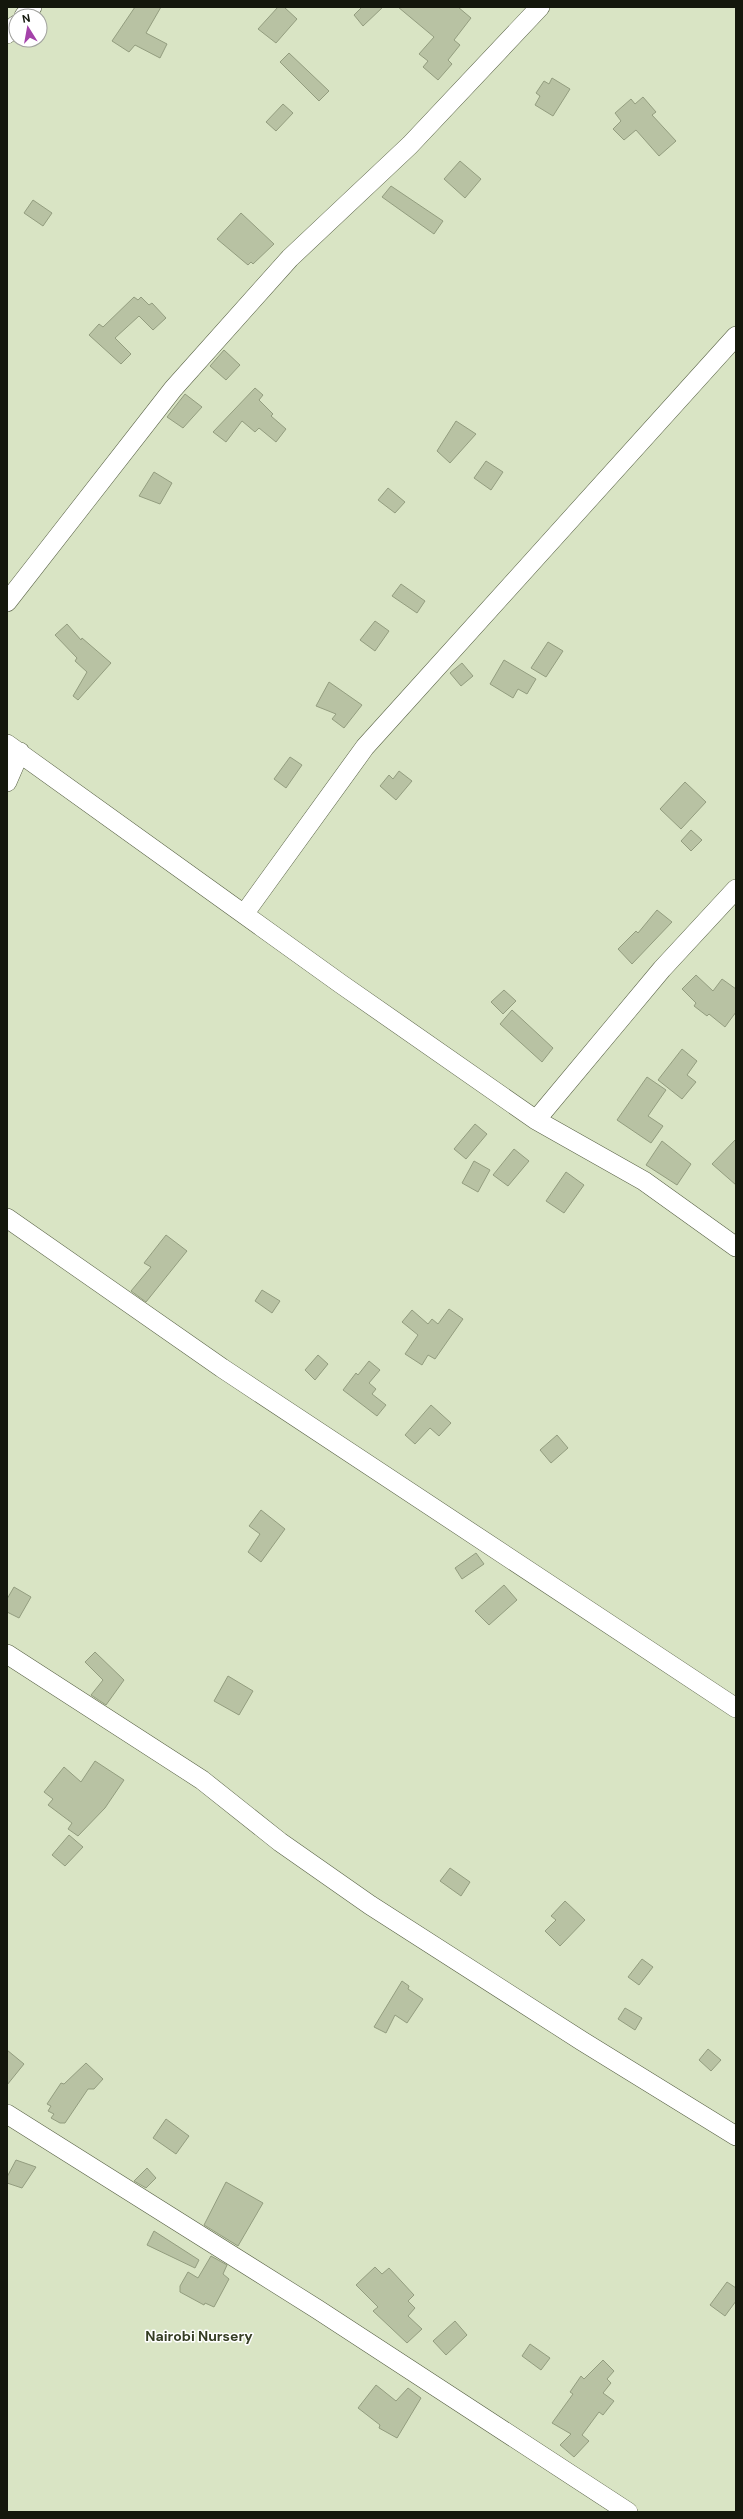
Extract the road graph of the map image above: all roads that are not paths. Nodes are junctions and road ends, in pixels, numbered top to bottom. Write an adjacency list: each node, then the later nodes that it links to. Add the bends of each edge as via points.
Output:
1 (540, 7): 3 (street, via 410,146 280,270 173,389)
2 (736, 336): 7 (street, via 365,747)
3 (7, 602)
4 (13, 748): 5 (street); 7 (street)
5 (7, 782)
6 (736, 890): 8 (street, via 662,969)
7 (244, 914): 8 (street)
8 (536, 1120): 10 (street, via 644,1181)
9 (7, 1218): 12 (street, via 222,1368)
10 (736, 1247)
11 (7, 1654): 14 (street, via 202,1780 280,1842 370,1905)
12 (736, 1708)
13 (7, 2114): 15 (street, via 317,2309)
14 (736, 2136)
15 (628, 2512)

